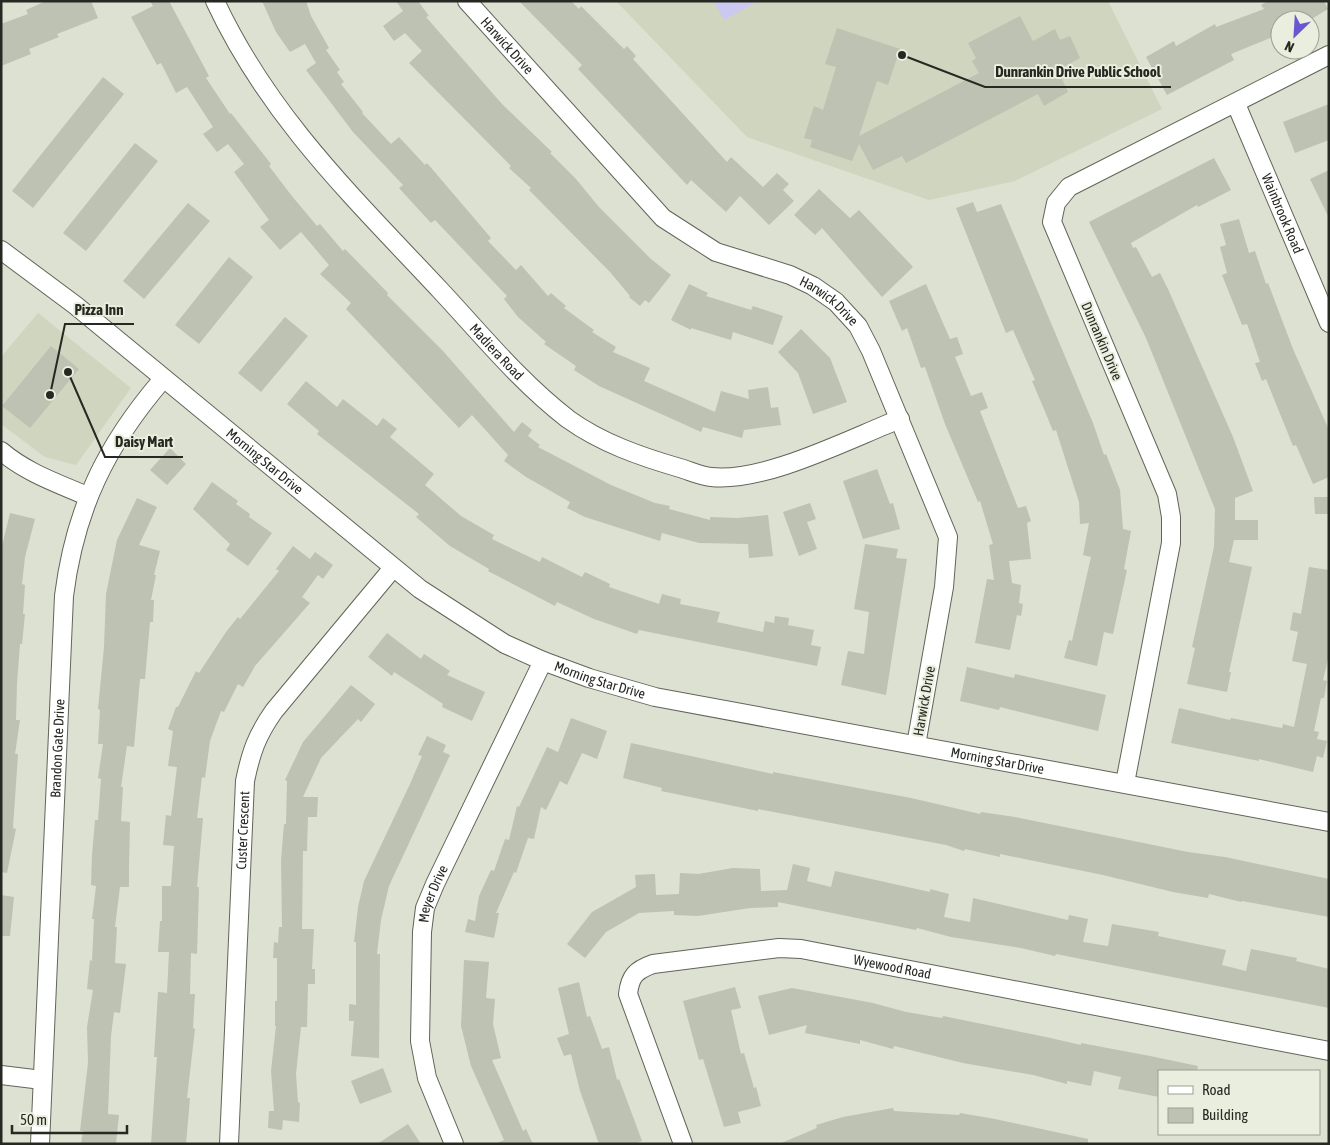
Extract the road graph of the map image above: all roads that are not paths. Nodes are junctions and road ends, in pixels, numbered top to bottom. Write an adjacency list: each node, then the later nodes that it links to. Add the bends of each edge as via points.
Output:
1 (214, 1): 8 (street, Madiera Road, via 246,62 306,145 520,375 570,420 638,456 710,477 740,477 776,468)
2 (467, 1): 8 (street, Harwick Drive, via 663,218 716,252 790,275 836,302 858,326 872,350)
3 (1329, 55): 4 (street, Dunrankin Drive)
4 (1236, 104): 6 (street, Wainbrook Road); 14 (street, Dunrankin Drive, via 1069,187 1056,203 1052,222 1167,494 1171,517 1171,543)
5 (1, 250): 7 (street, Morning Star Drive)
6 (1329, 324)
7 (163, 379): 10 (street, Brandon Gate Drive, via 142,403 106,457); 11 (street, Morning Star Drive)
8 (900, 419): 13 (street, Harwick Drive, via 948,537 944,587)
9 (1, 451): 10 (street, via 38,476)
10 (87, 496): 18 (street, Brandon Gate Drive, via 71,550 64,596)
11 (393, 568): 12 (street, Morning Star Drive, via 462,618); 20 (street, Custer Crescent, via 274,711 259,732 250,756 245,781)
12 (543, 661): 13 (street, Morning Star Drive, via 608,684 655,696); 21 (street, Meyer Drive, via 425,908 420,1041 427,1078)
13 (916, 745): 14 (street, Morning Star Drive)
14 (1125, 783): 15 (street, Morning Star Drive)
15 (1329, 822)
16 (1329, 1051): 22 (street, Wyewood Road, via 801,949 779,948 652,964 640,969 630,979 628,994)
17 (1, 1075): 18 (street)
18 (42, 1080): 19 (street, Brandon Gate Drive)
19 (40, 1144)
20 (229, 1144)
21 (454, 1144)
22 (683, 1144)

